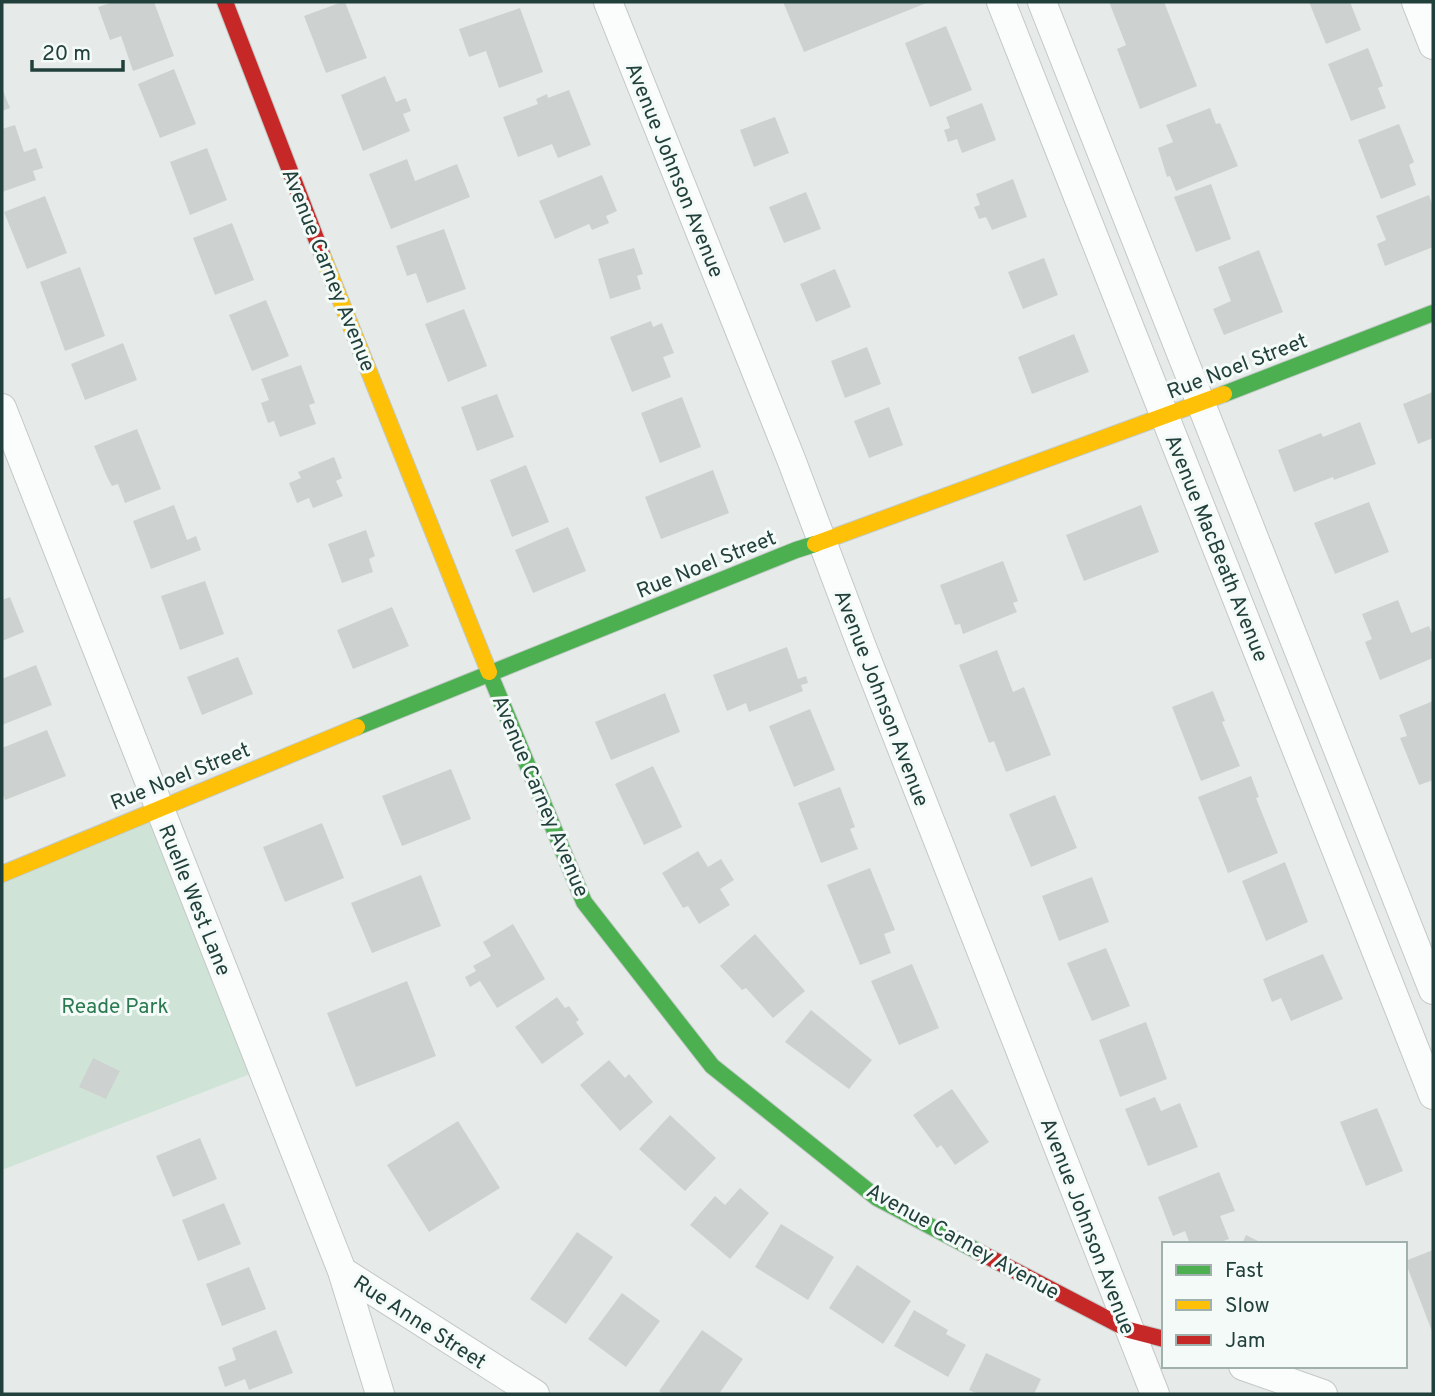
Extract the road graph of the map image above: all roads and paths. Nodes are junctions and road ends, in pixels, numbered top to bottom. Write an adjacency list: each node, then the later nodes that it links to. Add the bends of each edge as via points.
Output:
1 (225, 2): 12 (street, Avenue Carney Avenue)
2 (608, 2): 11 (street, Avenue Johnson Avenue)
3 (1001, 2): 10 (street, Avenue MacBeath Avenue)
4 (1042, 2): 8 (street, Avenue MacBeath Avenue)
5 (1416, 2): 6 (street)
6 (1433, 45)
7 (1433, 313): 8 (street, Rue Noel Street)
8 (1200, 404): 10 (street, Rue Noel Street); 15 (street, Avenue MacBeath Avenue)
9 (2, 408): 13 (street, Ruelle West Lane)
10 (1165, 417): 11 (street, Rue Noel Street); 16 (street, Avenue MacBeath Avenue)
11 (823, 542): 12 (street, Rue Noel Street); 18 (street, Avenue Johnson Avenue)
12 (490, 675): 13 (street, Rue Noel Street); 18 (street, Avenue Carney Avenue, via 584,902 712,1066 877,1198)
13 (158, 808): 14 (street, Rue Noel Street); 17 (street, Ruelle West Lane)
14 (2, 874)
15 (1433, 990)
16 (1433, 1095)
17 (342, 1271): 21 (street, Ruelle West Lane); 22 (street, Rue Anne Street)
18 (1129, 1330): 19 (street, Avenue Carney Avenue); 23 (street, Avenue Johnson Avenue)
19 (1162, 1338)
20 (1249, 1368): 24 (street)
21 (380, 1394)
22 (534, 1394)
23 (1155, 1394)
24 (1323, 1394)

